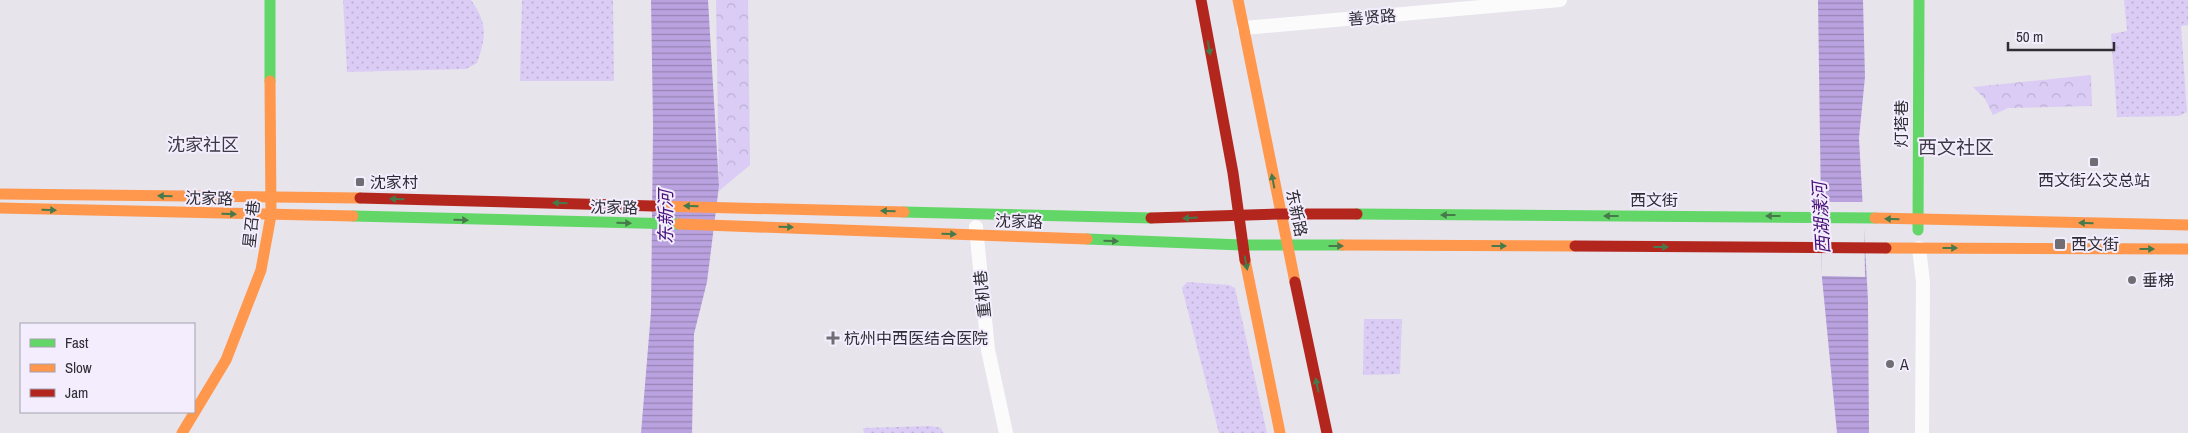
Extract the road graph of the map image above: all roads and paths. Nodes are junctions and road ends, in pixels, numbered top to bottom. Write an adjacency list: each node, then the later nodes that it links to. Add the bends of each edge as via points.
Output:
1 (270, 0): 8 (main road, 星召巷)
2 (1201, 0): 13 (main road, one-way to 13)
3 (1238, 0): 6 (main road, 东新路)
4 (1560, 0): 6 (street, 善贤路)
5 (1919, 0): 14 (main road, 灯塔巷)
6 (1244, 28): 11 (main road, 东新路, one-way to 6)
7 (0, 194): 8 (main road, 沈家路, one-way to 7)
8 (271, 197): 10 (main road, 沈家路, one-way to 8); 12 (main road, 星召巷)
9 (0, 208): 12 (main road, 沈家路, one-way to 12)
10 (976, 214): 13 (main road, 沈家路, one-way to 10, via 1172,219); 16 (street, 重机巷)
11 (1280, 214): 13 (main road, 西文街); 14 (main road, 西文街, one-way to 11); 18 (main road, 东新路)
12 (271, 215): 16 (main road, 沈家路, one-way to 16); 21 (main road, 星召巷, via 261,270 229,351)
13 (1239, 215): 17 (main road)
14 (1918, 219): 15 (main road, 西文街, one-way to 14); 19 (main road, 灯塔巷)
15 (2188, 225)
16 (976, 235): 17 (main road, 沈家路, one-way to 17); 24 (street, 重机巷, via 988,350)
17 (1242, 245): 18 (main road, 沈家路); 25 (main road, one-way to 25)
18 (1288, 245): 19 (main road, one-way to 19); 26 (main road, 东新路, one-way to 18)
19 (1919, 248): 20 (main road, one-way to 20); 27 (street, via 1923,282)
20 (2188, 249)
21 (195, 410)
22 (193, 413): 23 (main road, 星召巷)
23 (182, 433)
24 (1006, 433)
25 (1280, 433)
26 (1327, 433)
27 (1922, 433)

